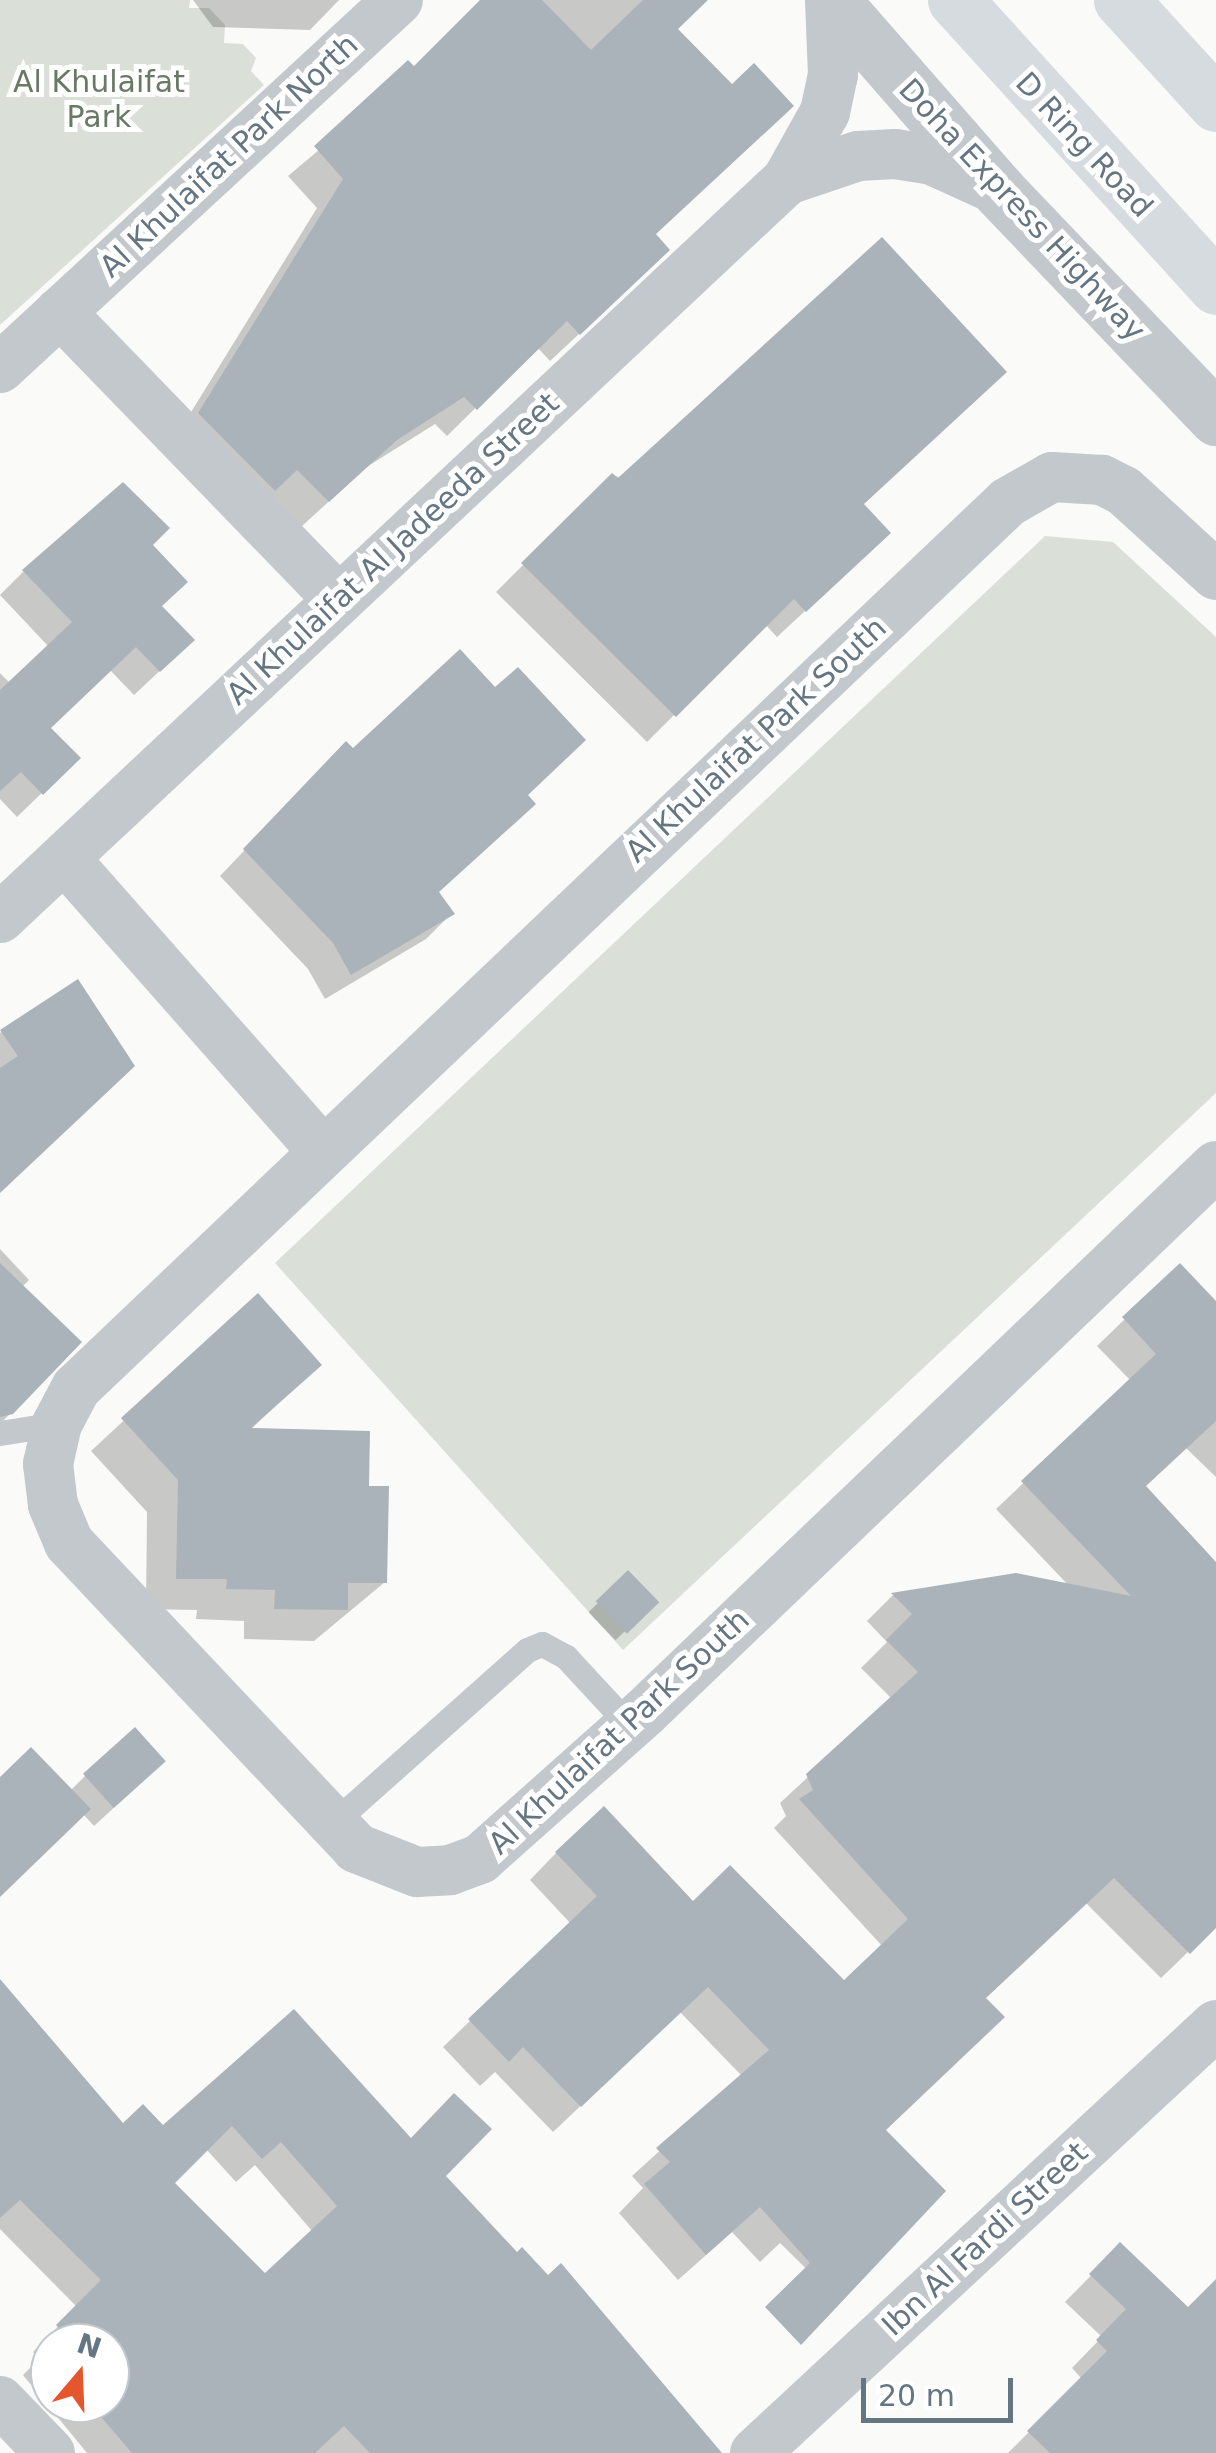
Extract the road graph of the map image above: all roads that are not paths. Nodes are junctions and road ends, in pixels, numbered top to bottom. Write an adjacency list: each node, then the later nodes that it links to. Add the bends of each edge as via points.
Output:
1 (398, 0): 9 (street, Al Khulaifat Park North)
2 (831, 0): 6 (street, Al Khulaifat Al Jadeeda Street, via 829,93 809,148); 7 (street, Doha Express Highway)
3 (956, 0): 8 (main road, D Ring Road)
4 (1121, 0): 5 (main road)
5 (1216, 104)
6 (787, 180): 7 (street, Al Khulaifat Al Jadeeda Street, via 858,156 895,154 932,160); 13 (street, Al Khulaifat Al Jadeeda Street)
7 (1000, 192): 11 (street, Doha Express Highway)
8 (1216, 287)
9 (60, 312): 10 (street, Al Khulaifat Park North); 13 (street)
10 (0, 368)
11 (1216, 418)
12 (1216, 576): 16 (street, Al Khulaifat Park South, via 1124,491 1102,480 1052,477 1028,487)
13 (338, 599): 14 (street, Al Khulaifat Al Jadeeda Street)
14 (66, 859): 15 (street, Al Khulaifat Al Jadeeda Street); 16 (street)
15 (0, 918)
16 (322, 1151): 18 (street, Al Khulaifat Park South, via 76,1388)
17 (1216, 1166): 20 (street, Al Khulaifat Park South)
18 (57, 1424): 19 (lane); 21 (street, Al Khulaifat Park South, via 48,1464 53,1505 70,1543)
19 (0, 1432)
20 (630, 1726): 21 (street, Al Khulaifat Park South, via 480,1859 450,1870 416,1872 384,1864 356,1848); 21 (lane, via 566,1657 542,1644 527,1650)
21 (333, 1823)
22 (1216, 2025): 25 (street, Ibn Al Fardi Street)
23 (0, 2401): 24 (street)
24 (50, 2453)
25 (755, 2453)

